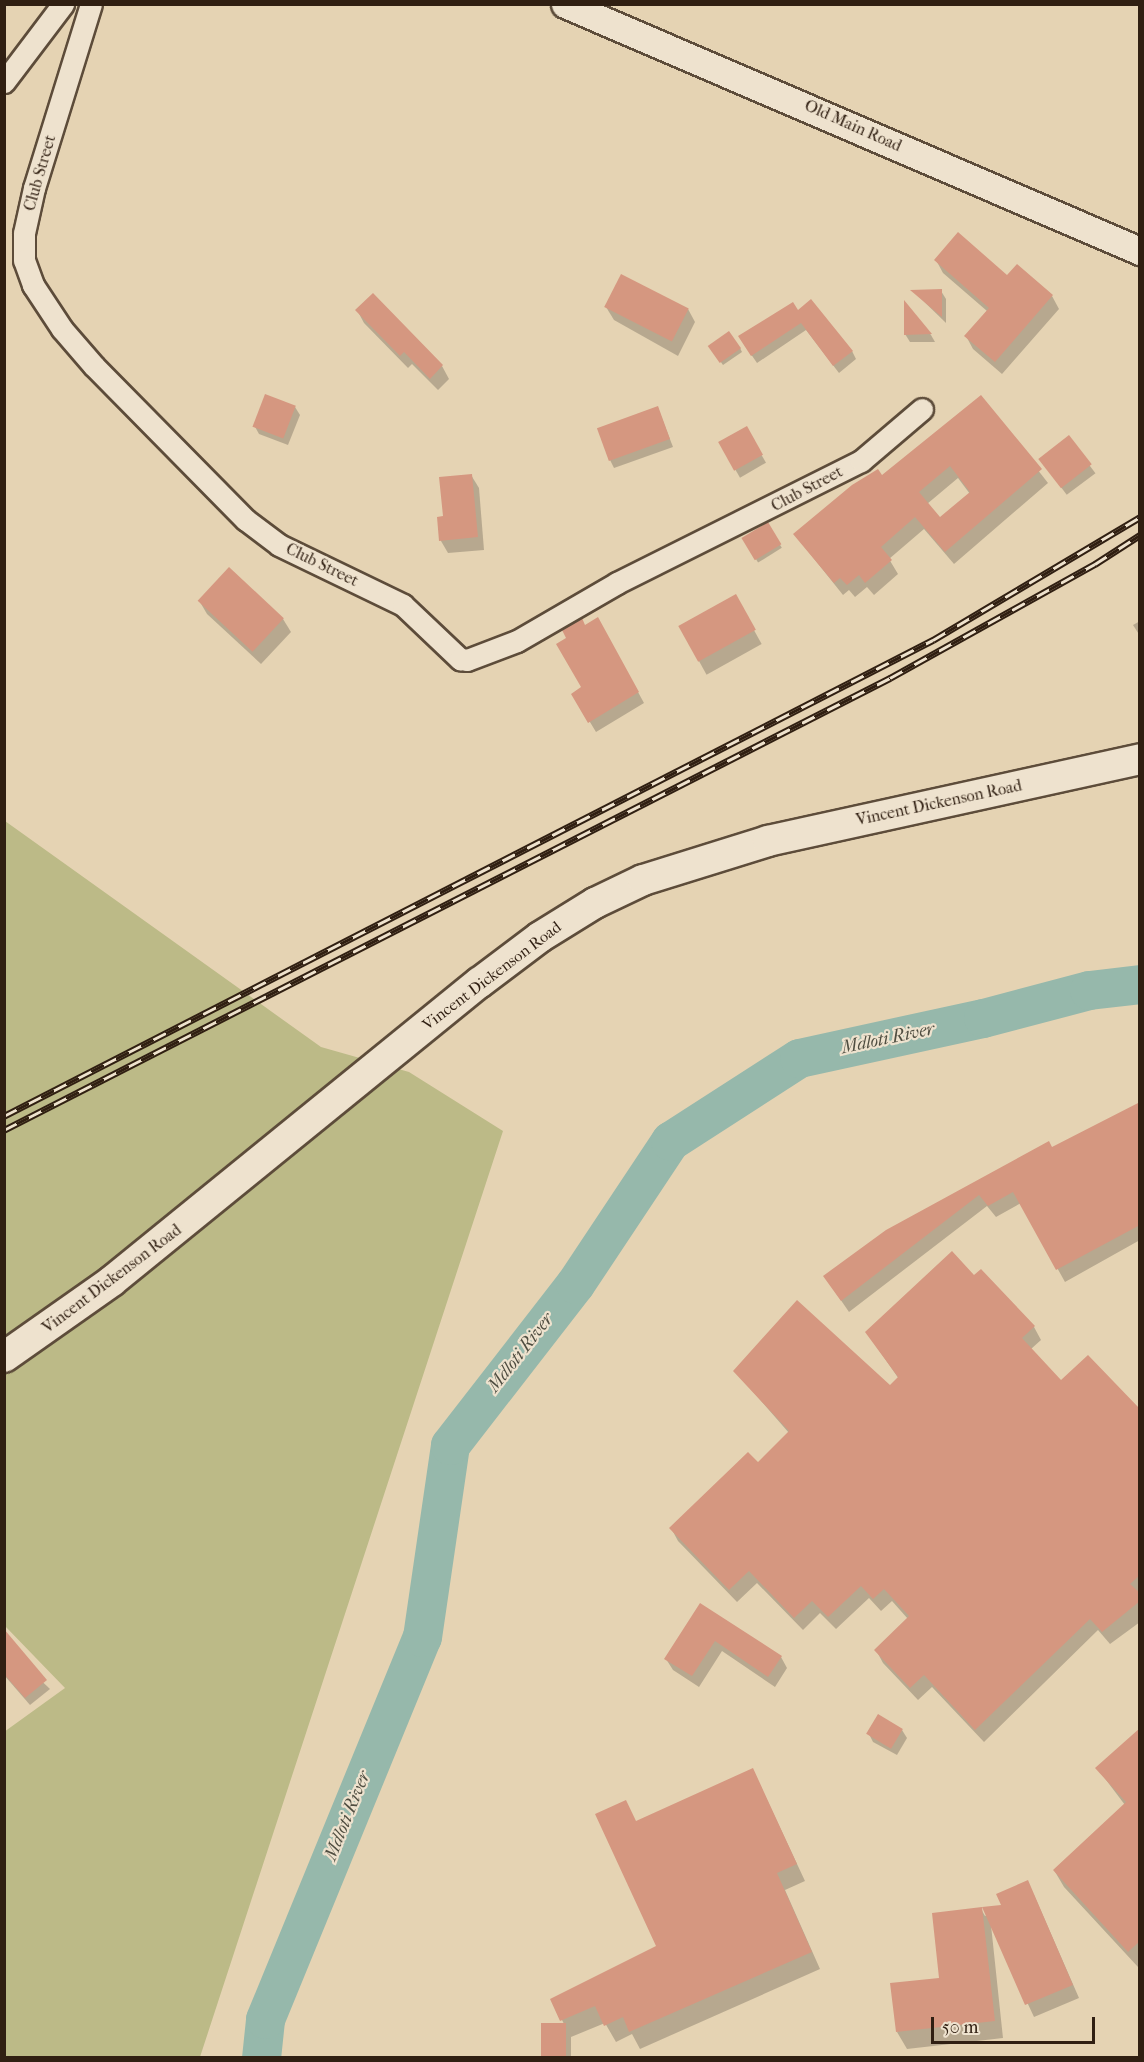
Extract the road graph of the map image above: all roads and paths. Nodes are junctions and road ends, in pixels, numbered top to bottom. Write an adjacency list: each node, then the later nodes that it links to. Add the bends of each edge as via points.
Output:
1 (63, 4): 4 (street)
2 (91, 4): 6 (street, Club Street, via 34,188 24,233 24,260 33,285 94,366 246,520 279,544 403,605 460,659 467,660 517,641 617,583 861,461)
3 (565, 4): 5 (street, Old Main Road)
4 (4, 82)
5 (1140, 251)
6 (922, 409)
7 (1140, 759): 8 (main road, Vincent Dickenson Road, via 768,842 643,880 595,903 540,937 479,983 121,1274)
8 (4, 1356)

